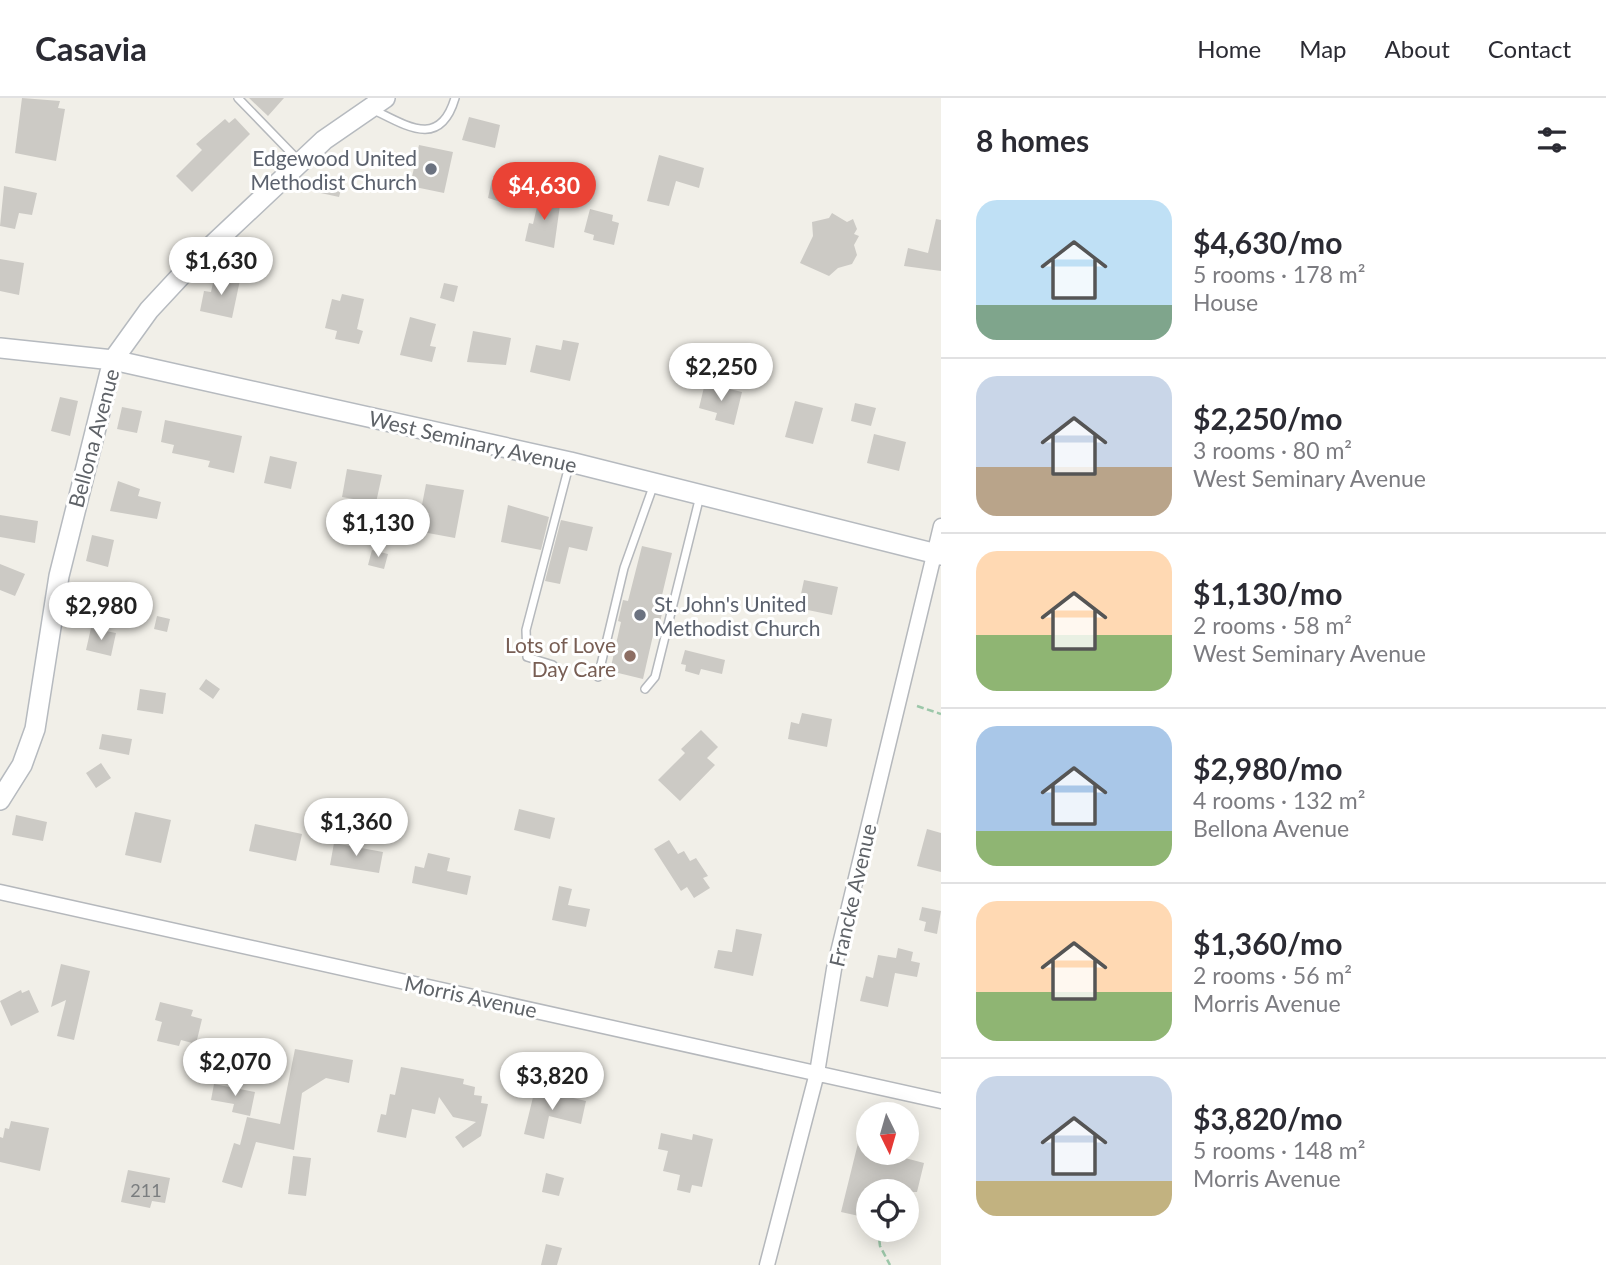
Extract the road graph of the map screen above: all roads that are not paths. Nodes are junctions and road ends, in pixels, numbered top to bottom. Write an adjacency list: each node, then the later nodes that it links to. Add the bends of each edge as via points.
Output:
1 (239, 98): 4 (lane)
2 (456, 98): 3 (lane, via 450,116 436,128 417,130)
3 (377, 103): 4 (main road, Bellona Avenue)
4 (300, 162): 6 (main road, Bellona Avenue, via 149,310)
5 (0, 348): 6 (main road, West Seminary Avenue)
6 (113, 360): 7 (main road, West Seminary Avenue); 15 (main road, Bellona Avenue, via 59,576 35,729 22,765)
7 (570, 462): 8 (main road, West Seminary Avenue); 12 (lane, via 526,630 527,657)
8 (654, 483): 9 (main road, West Seminary Avenue); 13 (lane, via 624,568)
9 (701, 495): 11 (main road, West Seminary Avenue); 14 (lane, via 655,677)
10 (941, 526): 11 (street, Francke Avenue)
11 (938, 554): 17 (street, Francke Avenue, via 834,969)
12 (552, 665)
13 (598, 677)
14 (645, 690)
15 (0, 800)
16 (0, 892): 17 (street, Morris Avenue)
17 (817, 1073): 18 (street, Morris Avenue); 19 (street, Francke Avenue)
18 (941, 1101)
19 (767, 1265)

